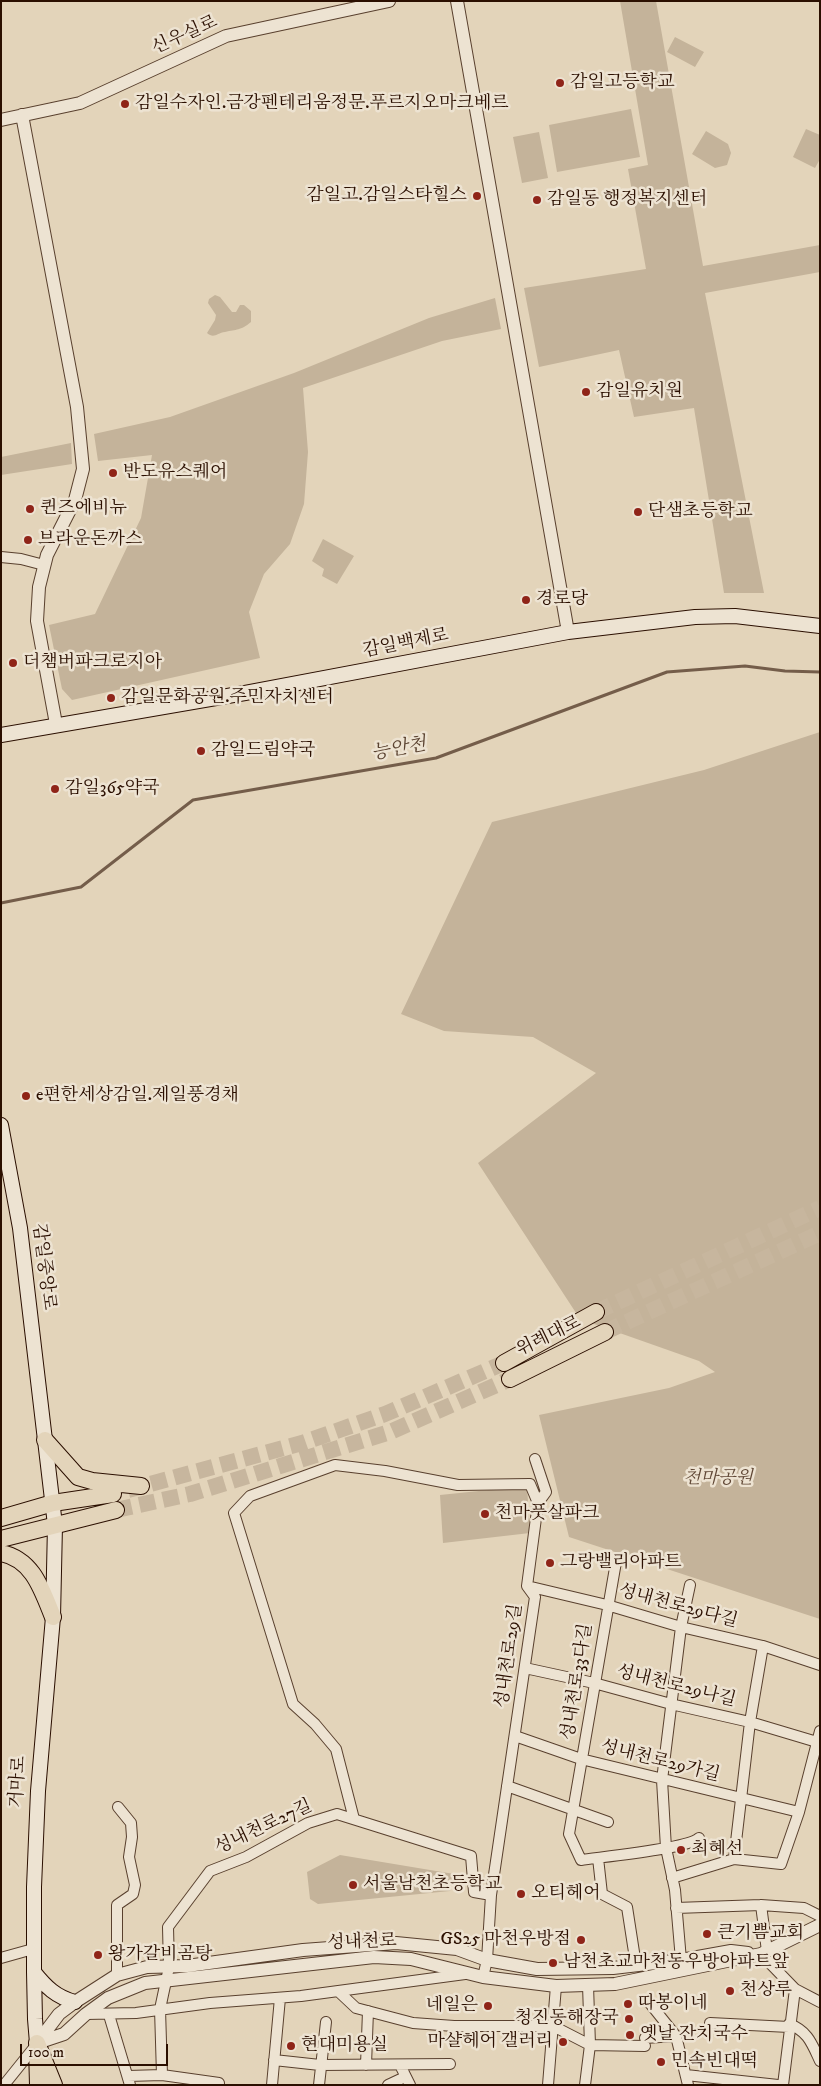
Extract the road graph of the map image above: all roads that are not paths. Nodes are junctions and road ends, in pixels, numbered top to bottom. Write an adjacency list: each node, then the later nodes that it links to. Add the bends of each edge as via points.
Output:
1 (389, 1): 3 (street, 신우실로, via 226,36 80,103)
2 (457, 1): 8 (street)
3 (22, 115): 4 (street, 신우실로); 6 (street, via 77,407 83,469 75,500)
4 (1, 120)
5 (1, 557): 6 (street)
6 (44, 565): 9 (street, via 37,621)
7 (820, 626): 8 (main road, 감일백제로, via 736,616 695,617)
8 (568, 632): 9 (main road, 감일백제로, via 245,693)
9 (56, 724): 10 (main road, 감일백제로)
10 (1, 735)
11 (1, 1125): 14 (main road, 감일중앙로, via 20,1228)
12 (596, 1312): 13 (main road, 위례대로, via 507,1371)
13 (605, 1332)
14 (45, 1440): 16 (main road, via 78,1477); 17 (main road, 감일중앙로)
15 (535, 1459): 18 (street, 성내천로29길, via 546,1492)
16 (141, 1486)
17 (53, 1503): 19 (main road); 20 (main road, 감일중앙로); 20 (main road, via 115,1502)
18 (538, 1503): 25 (street, 성내천로29길); 45 (street, via 530,1484 458,1485 335,1465 250,1496 234,1513 292,1704 336,1749)
19 (1, 1518)
20 (55, 1525): 21 (main road); 27 (main road, 거마로)
21 (1, 1539)
22 (1, 1552): 27 (main road, via 21,1559 30,1568)
23 (616, 1562): 26 (street, 성내천로33다길)
24 (690, 1585): 28 (street)
25 (527, 1586): 26 (street, 성내천로29다길); 31 (street, 성내천로29길, via 535,1597)
26 (607, 1604): 28 (street, 성내천로29다길); 32 (street, 성내천로33다길)
27 (53, 1617): 57 (main road, 거마로, via 38,1791)
28 (681, 1628): 29 (street, 성내천로29다길); 33 (street)
29 (764, 1646): 30 (street, 성내천로29다길); 34 (street)
30 (820, 1665)
31 (525, 1668): 32 (street, 성내천로29나길); 36 (street, 성내천로29길)
32 (594, 1682): 33 (street, 성내천로29나길); 38 (street, 성내천로33다길)
33 (671, 1704): 34 (street, 성내천로29나길); 39 (street)
34 (750, 1722): 37 (street, 성내천로29나길); 41 (street)
35 (820, 1731): 37 (street)
36 (515, 1736): 38 (street, 성내천로29가길); 40 (street, 성내천로29길)
37 (817, 1742): 44 (street)
38 (582, 1759): 39 (street, 성내천로29가길); 43 (street, 성내천로33다길)
39 (662, 1780): 41 (street, 성내천로29가길); 48 (street)
40 (507, 1786): 43 (street); 52 (street, 성내천로29길)
41 (742, 1798): 44 (street, 성내천로29가길); 50 (street)
42 (118, 1807): 66 (street, via 131,1823 129,1858 135,1885 133,1894 117,1905)
43 (573, 1808): 46 (street); 49 (street, 성내천로33다길, via 569,1834 580,1860)
44 (800, 1812): 50 (street, via 781,1864)
45 (354, 1819): 52 (street, 성내천로27길, via 471,1856 474,1892); 64 (street, 성내천로27길, via 338,1814 308,1823 246,1857 210,1871 168,1927)
46 (608, 1822)
47 (698, 1838): 48 (street, 성내천로33다길, via 694,1842)
48 (666, 1848): 49 (street, 성내천로33다길); 51 (street)
49 (598, 1858): 62 (street, via 602,1894 627,1907)
50 (734, 1858): 51 (street)
51 (672, 1878): 54 (street)
52 (491, 1894): 60 (street, 성내천로29길)
53 (761, 1905): 54 (street); 55 (street, via 804,1908); 58 (street)
54 (676, 1908): 61 (street)
55 (820, 1916)
56 (820, 1925): 58 (street, 성내천로)
57 (33, 1949): 59 (street); 63 (main road, 거마로)
58 (764, 1952): 61 (street, 성내천로, via 731,1951); 68 (street, 성내천로, via 616,1984); 70 (street)
59 (1, 1958)
60 (487, 1960): 62 (street, 성내천로, via 537,1969); 64 (street, 성내천로, via 456,1949 388,1944 303,1950); 67 (street, 성내천로29길)
61 (680, 1960): 62 (street, 성내천로)
62 (636, 1965)
63 (34, 1972): 74 (main road, via 52,1992); 85 (main road, 거마로)
64 (168, 1973): 65 (street, 성내천로, via 374,1957 411,1959); 66 (street, 성내천로, via 147,1967); 76 (street, 성내천로27길); 78 (street, 성내천로, via 108,1998)
65 (466, 1973): 67 (street, 성내천로); 71 (street)
66 (117, 1975): 74 (street, 성내천로)
67 (483, 1977): 69 (street, 성내천로)
68 (588, 1985): 69 (street, 성내천로); 86 (street)
69 (556, 1986): 83 (street)
70 (795, 1989): 75 (street); 82 (street)
71 (339, 1992): 72 (street); 77 (street, via 356,2008)
72 (280, 1998): 76 (street); 87 (street)
73 (648, 2000): 84 (street)
74 (75, 2002): 85 (street, 성내천로, via 59,2014)
75 (820, 2002)
76 (160, 2009): 79 (street); 93 (street)
77 (368, 2011): 83 (street, via 413,2023); 90 (street)
78 (86, 2014): 79 (street); 85 (street, 성내천로, via 64,2034)
79 (109, 2014): 94 (street)
80 (326, 2022): 92 (street)
81 (710, 2023): 82 (street)
82 (789, 2025): 88 (street, via 800,2028 810,2039); 108 (street)
83 (553, 2026): 86 (street); 105 (street)
84 (676, 2036): 86 (street, via 645,2042); 95 (street)
85 (38, 2043): 99 (street, 성내천로); 100 (main road, 거마로); 101 (main road, 거마로)
86 (590, 2045): 106 (street)
87 (274, 2060): 92 (street); 102 (street)
88 (820, 2062)
89 (450, 2064): 91 (street)
90 (366, 2065): 91 (street); 92 (street)
91 (400, 2065): 96 (street)
92 (320, 2066): 103 (street)
93 (162, 2075): 94 (street); 98 (street)
94 (129, 2080)
95 (687, 2080): 97 (street)
96 (408, 2081): 104 (street)
97 (717, 2082): 107 (street)
98 (218, 2084)
99 (4, 2085)
100 (38, 2085)
101 (54, 2085)
102 (272, 2085)
103 (319, 2085)
104 (388, 2085)
105 (548, 2085)
106 (585, 2085)
107 (778, 2085)
108 (783, 2085)

